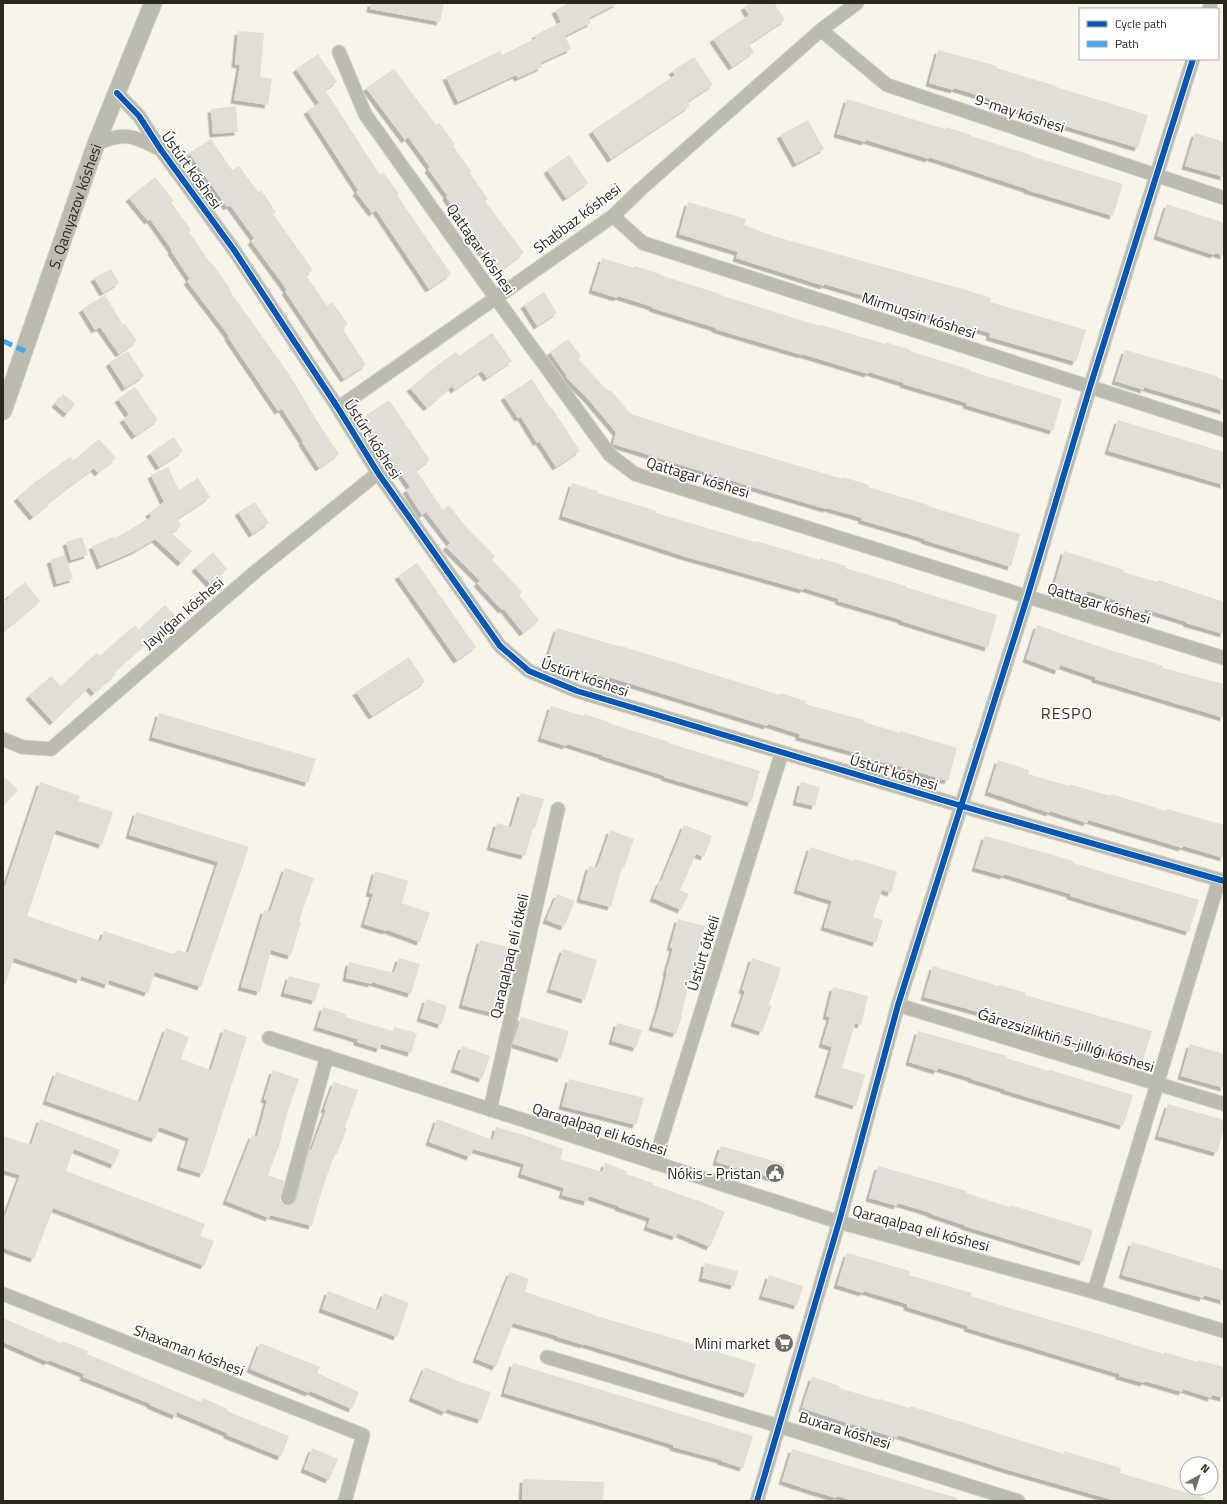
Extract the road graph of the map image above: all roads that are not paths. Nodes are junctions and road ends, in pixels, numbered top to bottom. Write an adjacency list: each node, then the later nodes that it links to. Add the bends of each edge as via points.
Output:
1 (153, 3): 6 (street, S. Qanıyazov kóshesi)
2 (857, 3): 3 (street, Shabbaz kóshesi)
3 (821, 30): 9 (street, 9-may kóshesi, via 887,85); 11 (street, Shabbaz kóshesi)
4 (339, 52): 12 (street, Qattagar kóshesi, via 365,114)
5 (1193, 60): 9 (street)
6 (117, 93): 7 (street, S. Qanıyazov kóshesi); 8 (street, Ústúrt kóshesi, via 138,116)
7 (96, 144): 8 (street, via 111,137 126,136 140,139); 15 (street, S. Qanıyazov kóshesi)
8 (161, 150): 14 (street, Ústúrt kóshesi, via 234,250)
9 (1156, 176): 10 (street, 9-may kóshesi); 13 (street)
10 (1224, 198)
11 (613, 216): 12 (street, Shabbaz kóshesi); 13 (street, Mirmuqsin kóshesi, via 643,243)
12 (495, 298): 14 (street, Shabbaz kóshesi); 18 (street, Qattagar kóshesi, via 610,455 634,474)
13 (1090, 387): 16 (street, Mirmuqsin kóshesi); 18 (street)
14 (338, 408): 17 (street, Ústúrt kóshesi)
15 (3, 411)
16 (1224, 430)
17 (378, 473): 20 (street, Jayılǵan kóshesi, via 255,572 51,749 22,747); 21 (street, Ústúrt kóshesi, via 500,646 529,671 577,691)
18 (1028, 598): 19 (street, Qattagar kóshesi); 22 (street)
19 (1224, 658)
20 (3, 739)
21 (782, 752): 22 (street, Ústúrt kóshesi); 31 (street, Ústúrt ótkeli)
22 (960, 806): 24 (street, Ústúrt kóshesi); 25 (street)
23 (558, 809): 30 (street, Qaraqalpaq eli ótkeli)
24 (1222, 881): 28 (street)
25 (898, 1005): 28 (street, Ǵárezsizliktiń 5-jıllıǵı kóshesi); 33 (street)
26 (269, 1038): 27 (street, Qaraqalpaq eli kóshesi)
27 (326, 1056): 30 (street, Qaraqalpaq eli kóshesi); 32 (street)
28 (1156, 1085): 29 (street, Ǵárezsizliktiń 5-jıllıǵı kóshesi); 34 (street)
29 (1224, 1104)
30 (490, 1110): 31 (street, Qaraqalpaq eli kóshesi)
31 (654, 1163): 33 (street, Qaraqalpaq eli kóshesi)
32 (288, 1198)
33 (839, 1222): 34 (street, Qaraqalpaq eli kóshesi); 38 (street)
34 (1094, 1292): 36 (street, Qaraqalpaq eli kóshesi)
35 (3, 1294): 39 (street, Shaxaman kóshesi, via 363,1435)
36 (1224, 1331)
37 (547, 1357): 38 (street, Buxara kóshesi)
38 (778, 1426): 40 (street); 41 (street, Buxara kóshesi)
39 (345, 1501)
40 (757, 1501)
41 (1018, 1501)

